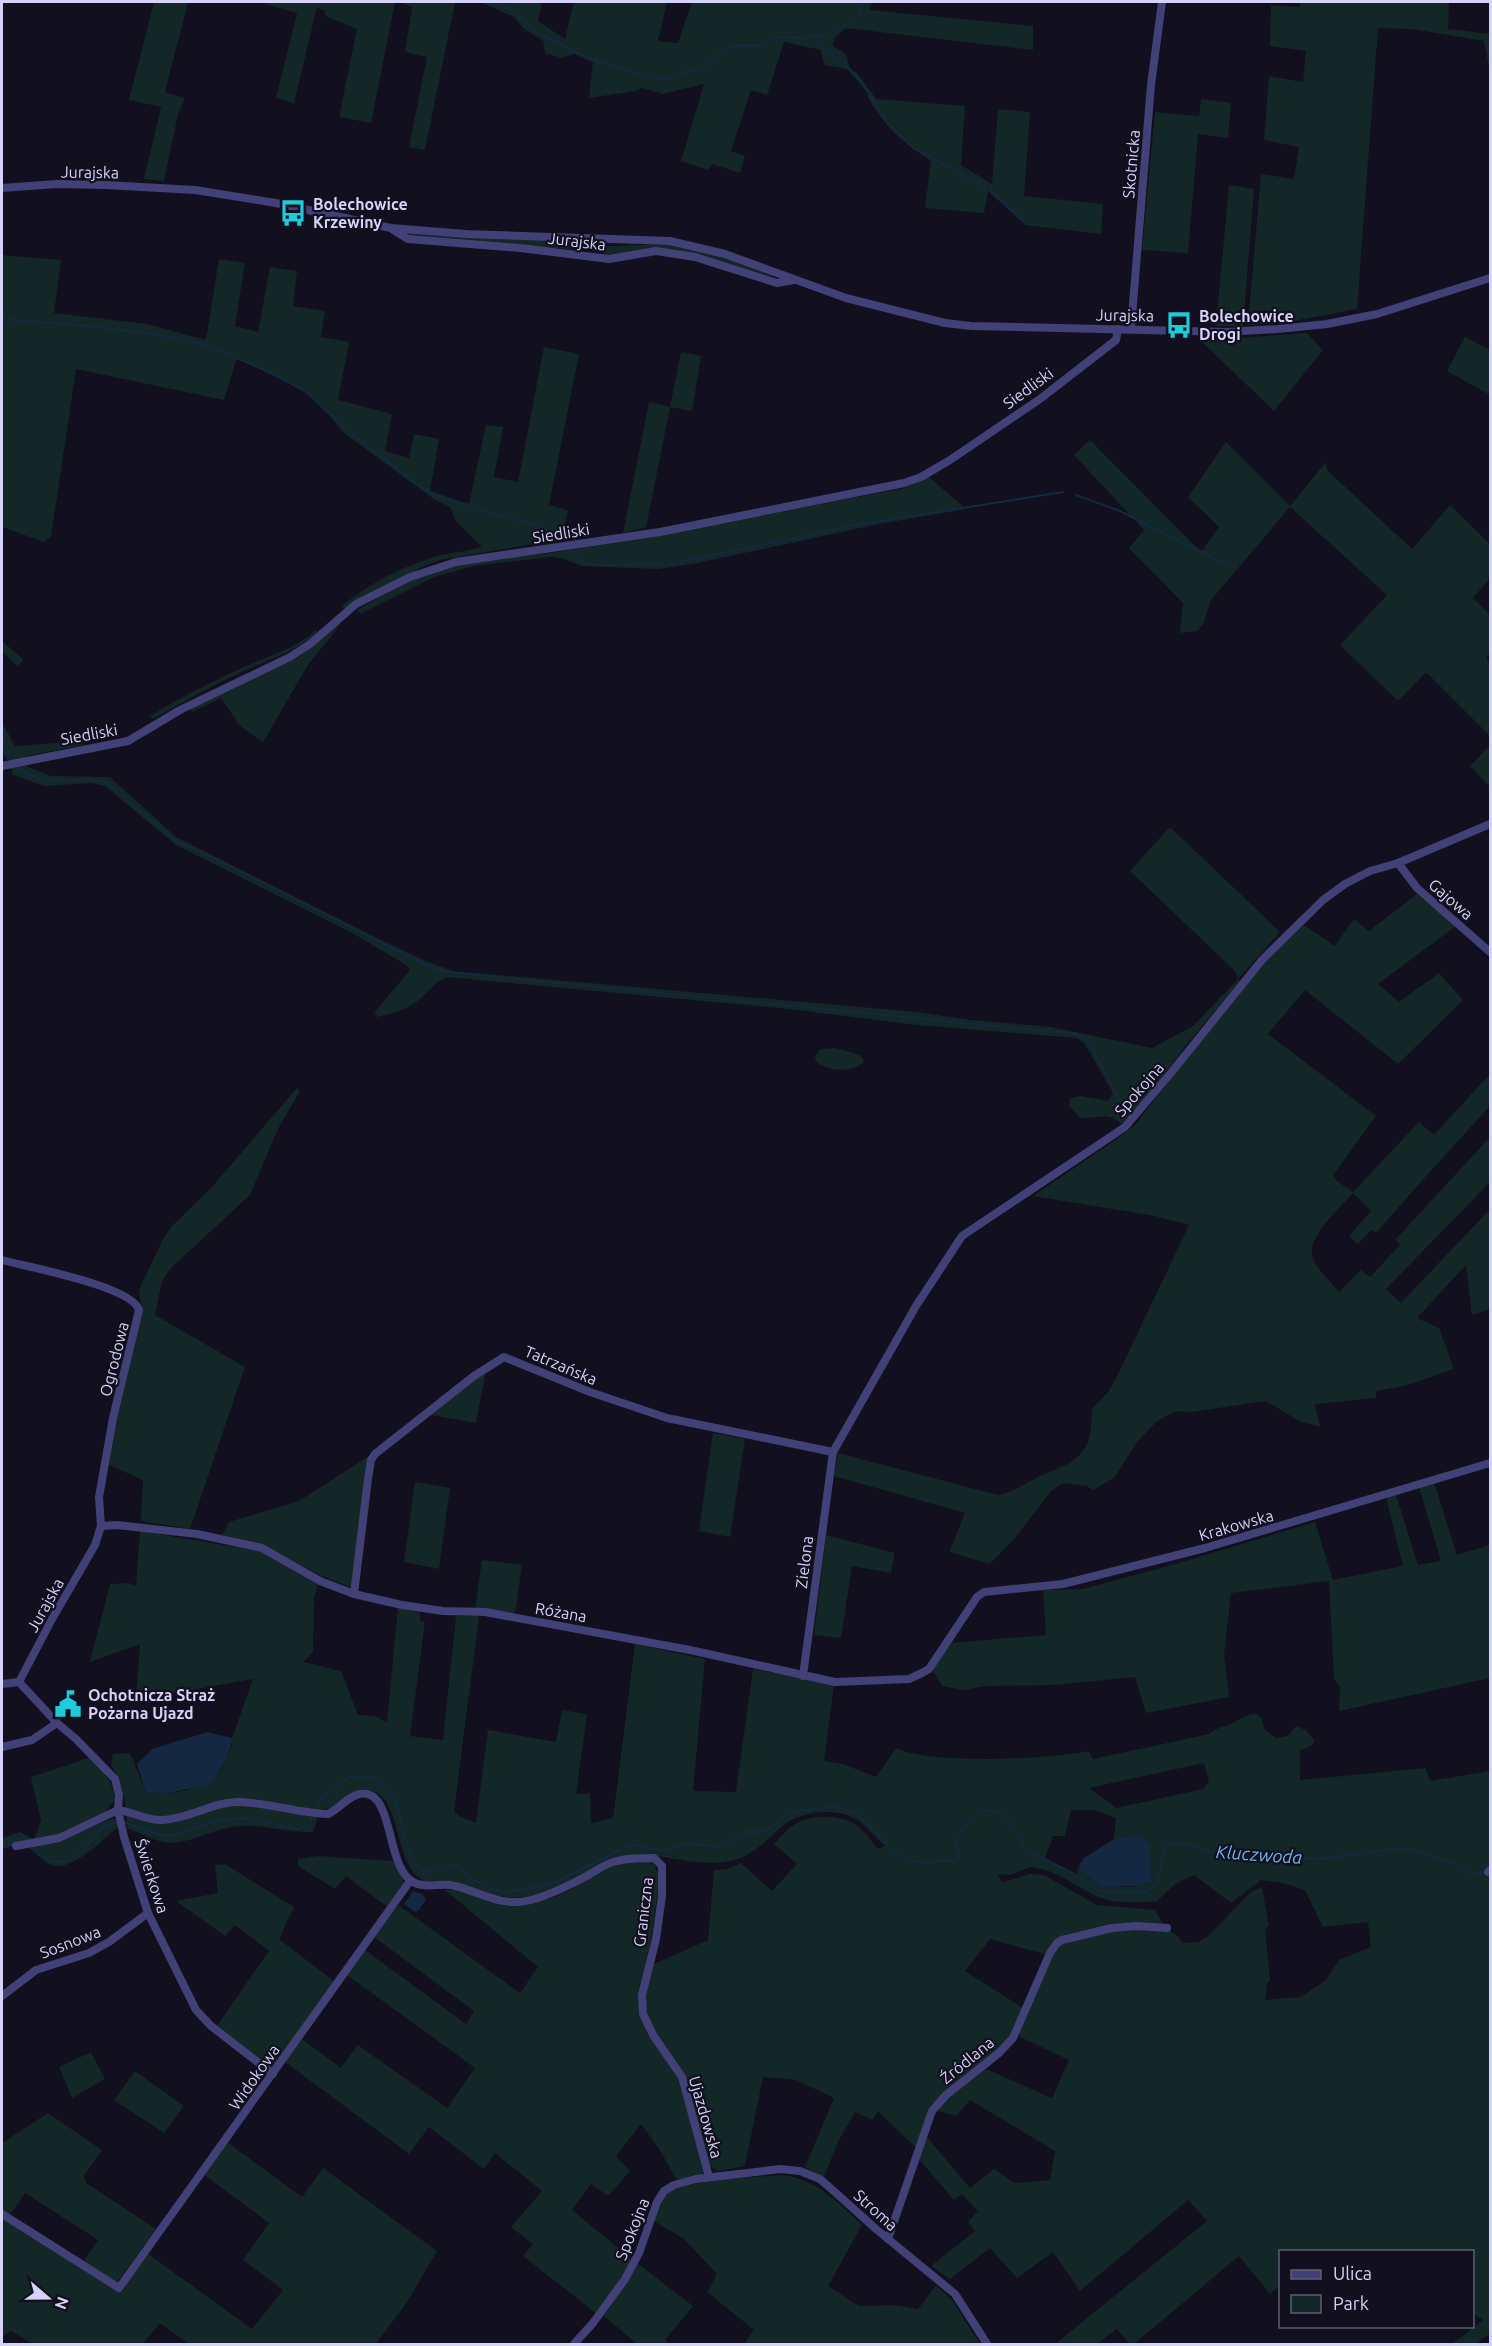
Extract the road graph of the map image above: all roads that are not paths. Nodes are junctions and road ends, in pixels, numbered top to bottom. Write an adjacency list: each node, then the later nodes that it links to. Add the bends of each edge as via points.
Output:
1 (1162, 2): 6 (street, Skotnicka, via 1151,85)
2 (2, 188): 3 (street, Jurajska, via 106,185 195,190)
3 (391, 228): 5 (street, Jurajska, via 669,241 725,254); 5 (street, Jurajska, via 408,239 609,259 656,251 695,257 777,283)
4 (1491, 278): 6 (street, Jurajska, via 1377,314 1327,324 1244,332)
5 (795, 280): 7 (street, Jurajska, via 945,323)
6 (1131, 328): 7 (street, Jurajska)
7 (1118, 329): 8 (street, Siedliski, via 1116,339 1040,399 921,477 660,531 447,565 410,577 356,604 290,657 180,710 128,741)
8 (2, 766)
9 (1491, 824): 10 (street, Spokojna)
10 (1398, 863): 11 (street, Gajowa, via 1418,888); 13 (street, Spokojna, via 1370,871 1321,902 1262,960 1125,1127 962,1236 916,1306)
11 (1491, 952)
12 (2, 1260): 15 (street, Ogrodowa, via 96,1284 137,1303 137,1319 99,1497)
13 (833, 1452): 17 (street, Tatrzańska, via 667,1418 504,1357 474,1376 371,1460); 18 (street, Zielona)
14 (1491, 1463): 16 (street, Krakowska, via 1205,1548 1063,1584)
15 (101, 1526): 17 (street, Różana, via 197,1534 262,1548 320,1581); 19 (street, Jurajska, via 95,1545)
16 (984, 1592): 18 (street, Różana, via 929,1669 922,1673 909,1679 835,1682)
17 (354, 1594): 18 (street, Różana, via 443,1611 484,1612 690,1650)
18 (803, 1676)
19 (19, 1682): 20 (street); 21 (street, Świerkowa)
20 (2, 1684)
21 (57, 1723): 22 (street, via 32,1740); 23 (street, Świerkowa, via 115,1779)
22 (2, 1747)
23 (118, 1810): 24 (street, via 59,1838); 25 (street, via 163,1820 232,1802 328,1814 362,1793 374,1797 382,1806 396,1859); 26 (street, Świerkowa)
24 (16, 1846)
25 (410, 1881): 28 (street, Graniczna, via 428,1886 452,1884 496,1900 527,1902 612,1862 654,1858 662,1866 662,1896); 30 (street, Widokowa)
26 (148, 1913): 29 (street, Sosnowa, via 109,1942 89,1953 36,1970); 30 (street, Świerkowa, via 196,2010)
27 (1167, 1928): 33 (street, Źródlana, via 1112,1928 1057,1943 1013,2038 932,2111)
28 (649, 1968): 31 (street, Ujazdowska, via 642,1995 643,2014 682,2077)
29 (2, 1996)
30 (273, 2074): 32 (street, Widokowa, via 119,2288)
31 (709, 2177): 33 (street, Stroma, via 780,2169 800,2171 820,2179); 34 (street, Spokojna, via 674,2185 660,2196 625,2279)
32 (2, 2214)
33 (888, 2239): 35 (street, Stroma, via 955,2294)
34 (574, 2344)
35 (987, 2344)

